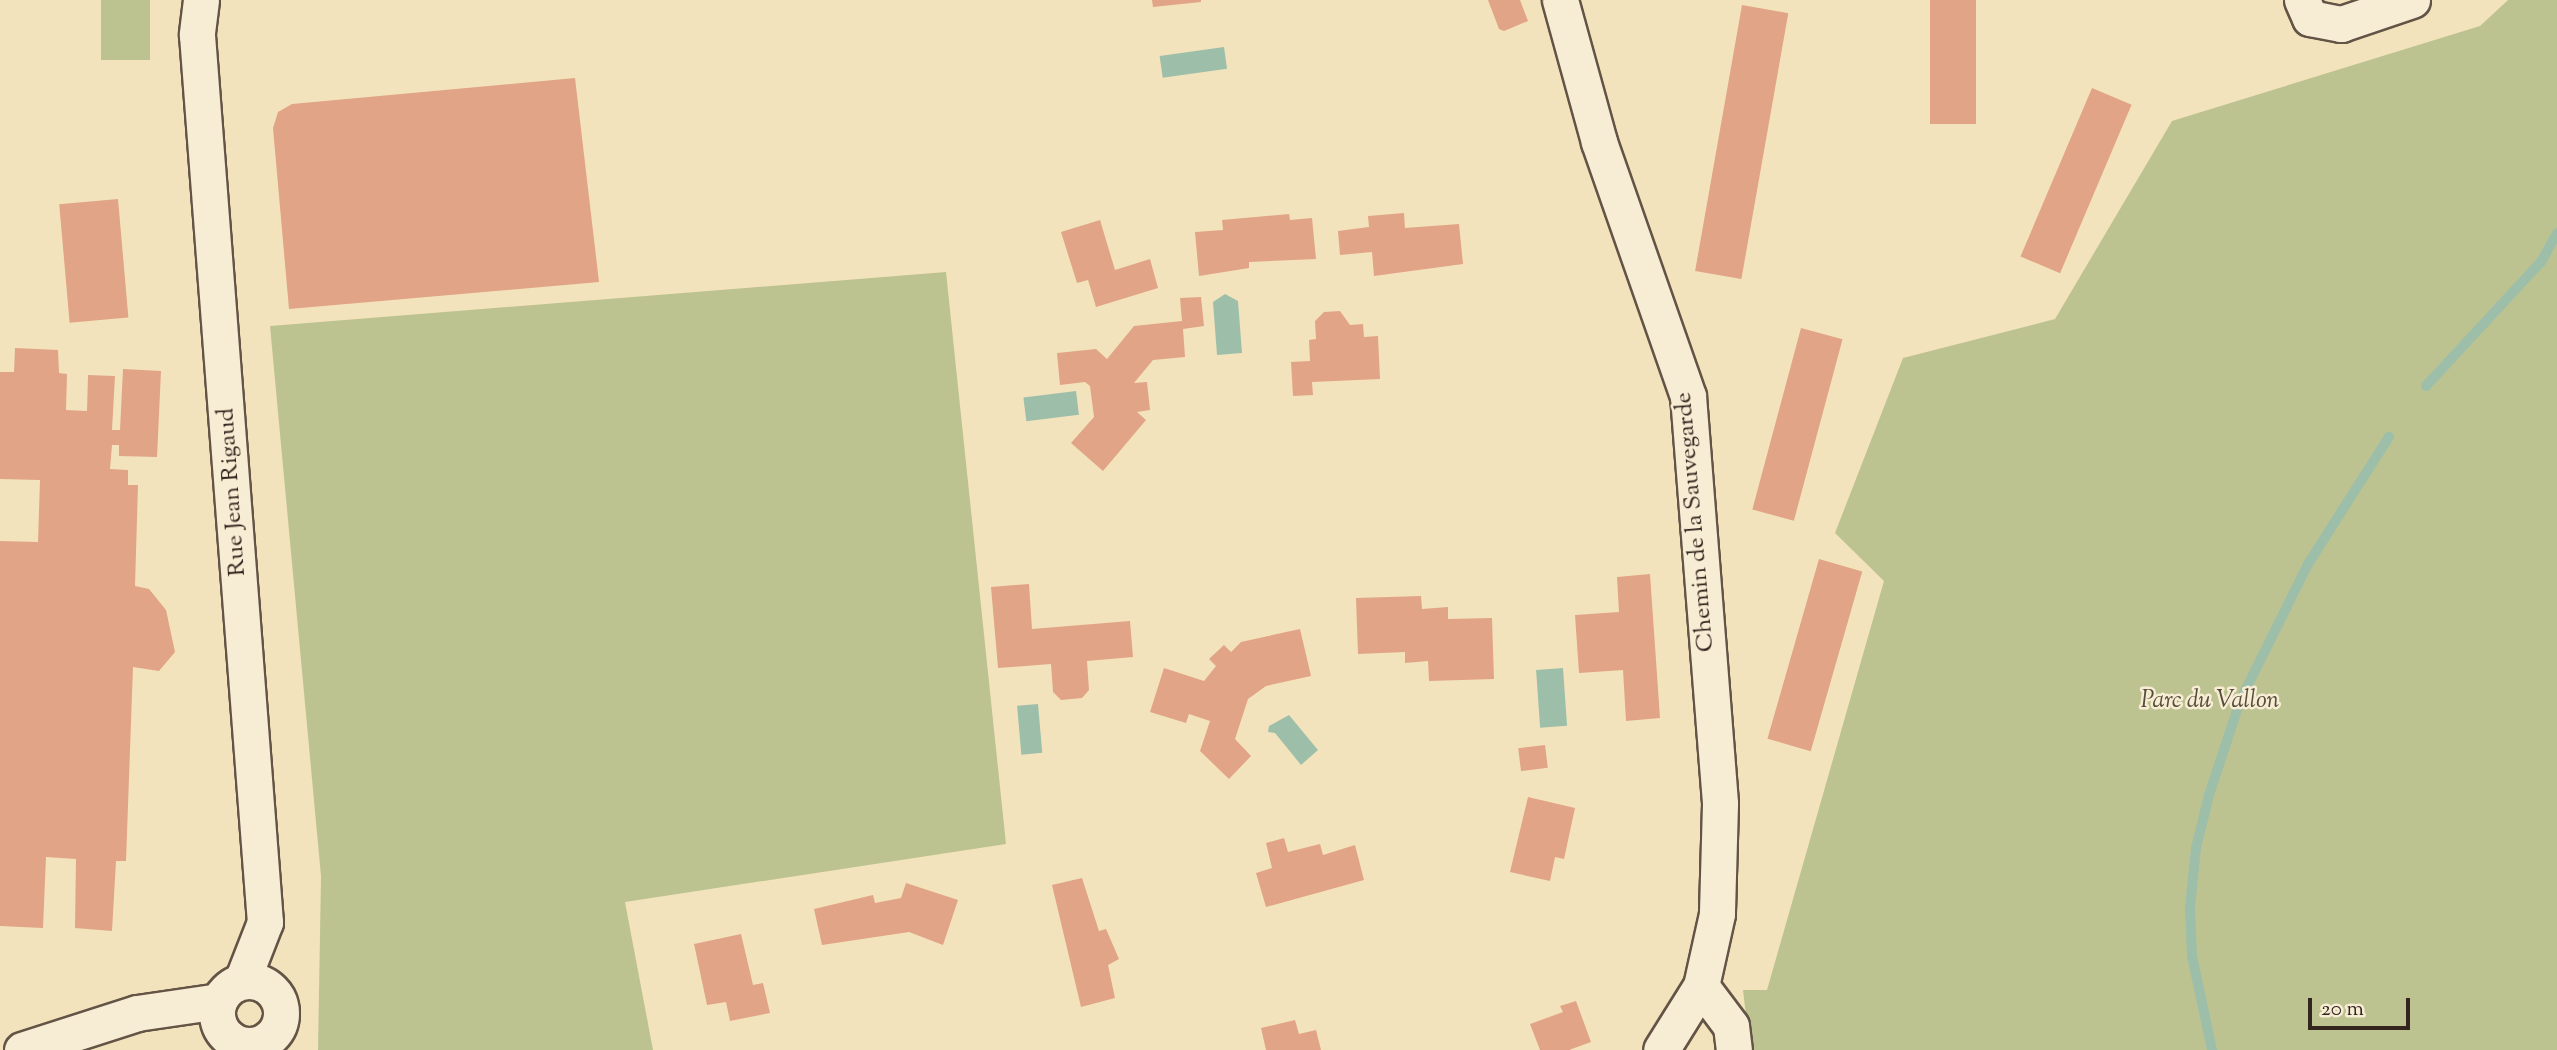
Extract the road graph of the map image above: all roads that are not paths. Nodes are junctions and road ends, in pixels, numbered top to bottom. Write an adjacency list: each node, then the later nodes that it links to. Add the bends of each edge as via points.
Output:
1 (1560, 0): 5 (street, Chemin de la Sauvegarde, via 1599,142 1688,396 1720,804 1717,914)
2 (2302, 0): 3 (street, via 2310,18 2341,24)
3 (2412, 0)
4 (202, 6): 6 (street, Rue Jean Rigaud, via 197,35 265,922)
5 (1701, 986): 11 (street, Chemin de la Sauvegarde); 12 (street, via 1731,1026)
6 (231, 991): 7 (street); 8 (street, via 253,980 272,989 282,1012); 9 (street, via 218,1022)
7 (137, 1013): 9 (street); 10 (street)
8 (280, 1039): 9 (street)
9 (242, 1045)
10 (22, 1050)
11 (1661, 1050)
12 (1734, 1050)

